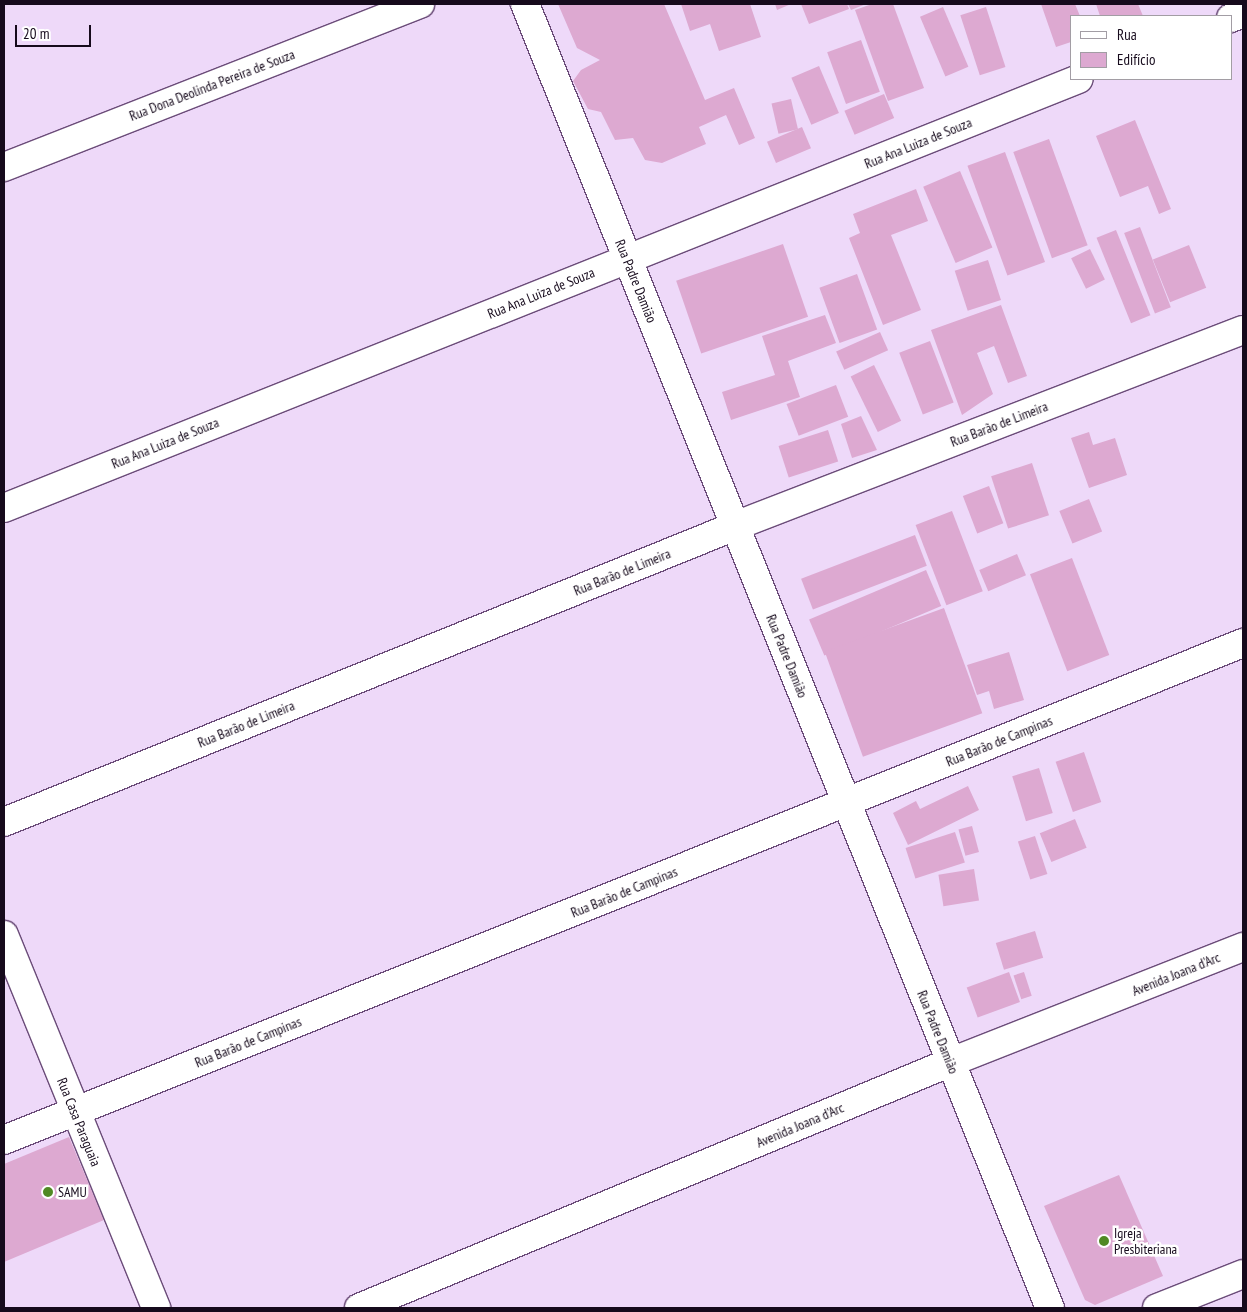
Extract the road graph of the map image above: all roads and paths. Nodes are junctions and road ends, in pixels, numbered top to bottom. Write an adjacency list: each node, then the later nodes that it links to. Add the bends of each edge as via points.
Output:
1 (420, 4): 4 (street, Rua Dona Deolinda Pereira de Souza)
2 (525, 4): 5 (street, Rua Padre Damião)
3 (1076, 80): 5 (street, Rua Ana Luiza de Souza)
4 (4, 167)
5 (627, 259): 7 (street, Rua Ana Luiza de Souza); 8 (street, Rua Padre Damião)
6 (1243, 330): 8 (street, Rua Barão de Limeira)
7 (4, 508)
8 (735, 526): 10 (street, Rua Padre Damião); 11 (street, Rua Barão de Limeira)
9 (1243, 643): 10 (street, Rua Barão de Campinas)
10 (846, 802): 14 (street, Rua Padre Damião); 15 (street, Rua Barão de Campinas)
11 (4, 822)
12 (4, 935): 15 (street, Rua Casa Paraguaia)
13 (1243, 947): 14 (street, Avenida Joana d'Arc)
14 (951, 1062): 19 (street, Avenida Joana d'Arc); 20 (street, Rua Padre Damião)
15 (75, 1112): 16 (street, Rua Barão de Campinas); 18 (street, Rua Casa Paraguaia)
16 (4, 1140)
17 (1243, 1274): 21 (street)
18 (156, 1308)
19 (359, 1308)
20 (1050, 1308)
21 (1157, 1308)

